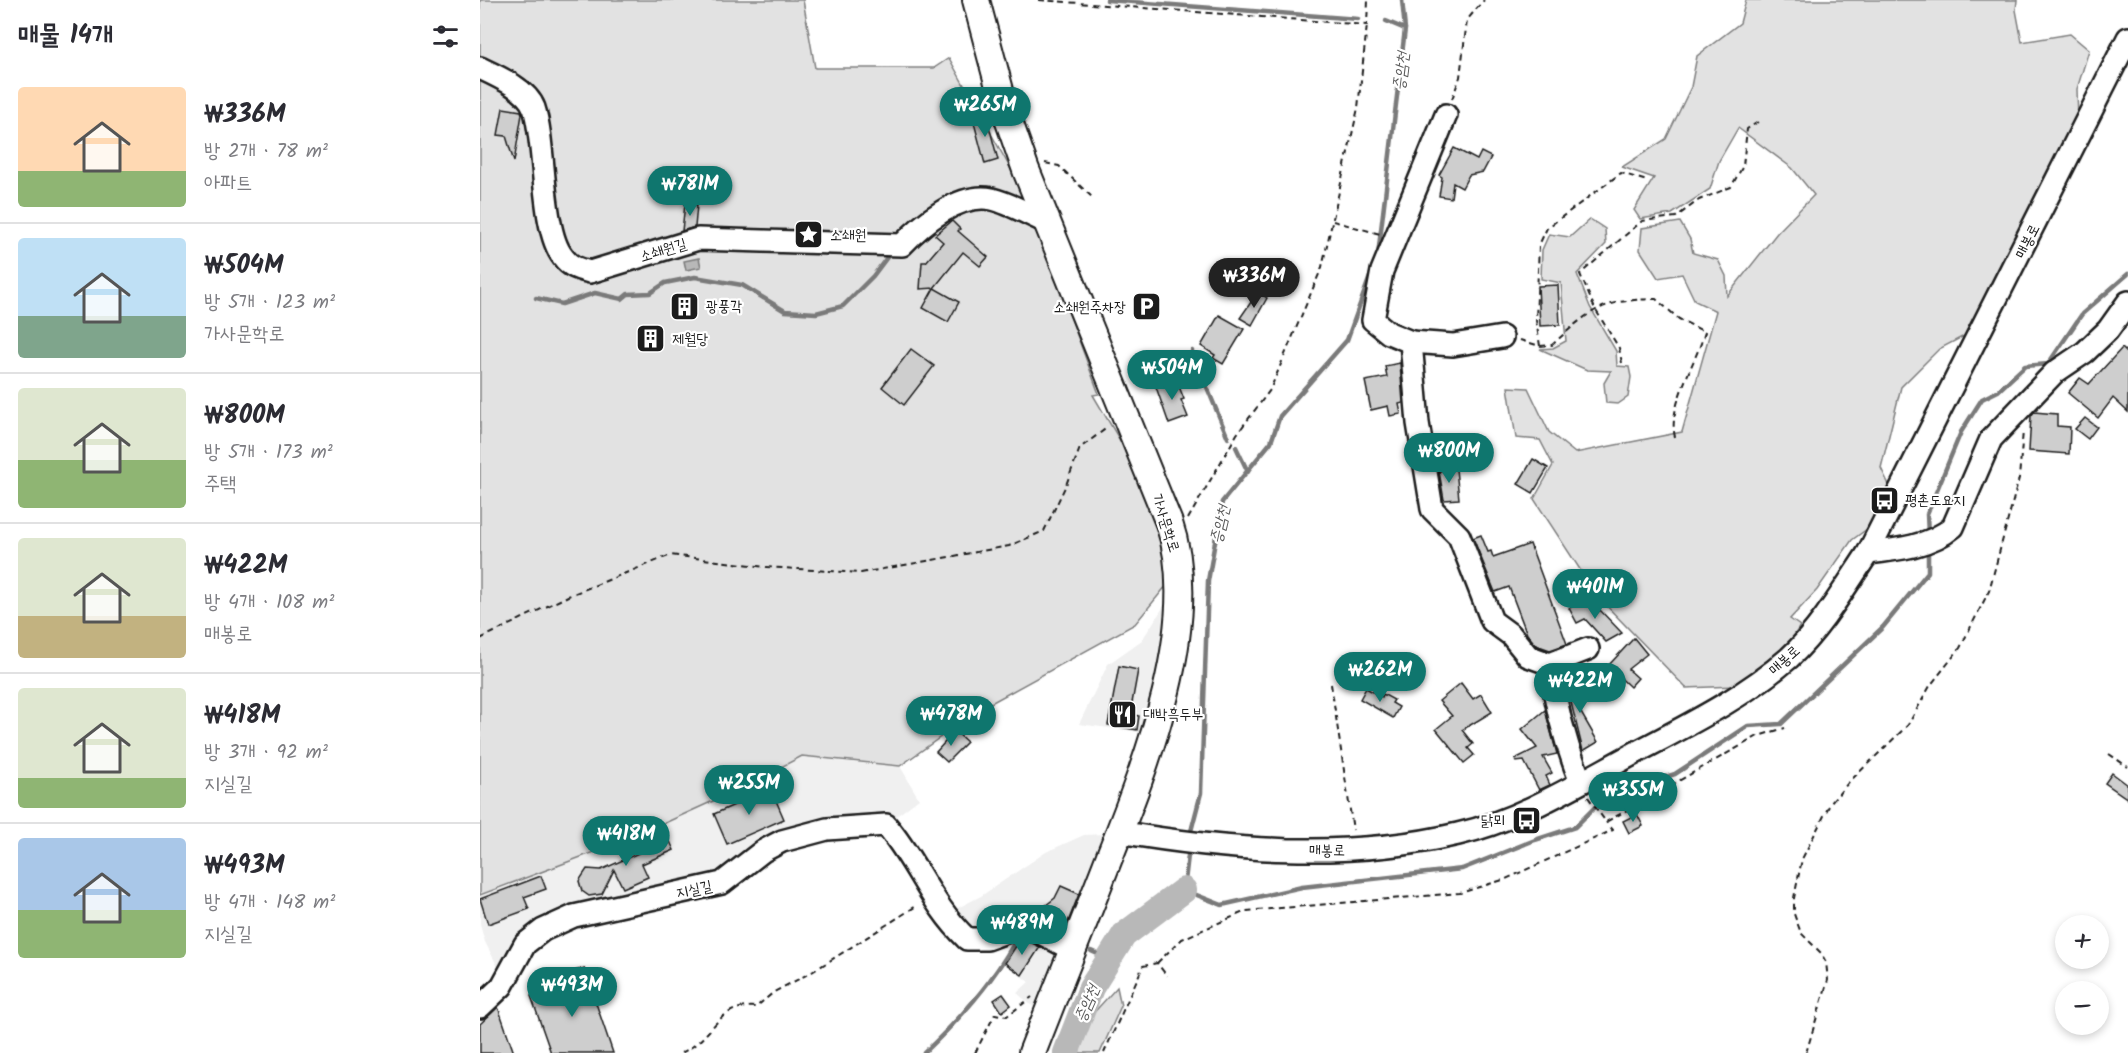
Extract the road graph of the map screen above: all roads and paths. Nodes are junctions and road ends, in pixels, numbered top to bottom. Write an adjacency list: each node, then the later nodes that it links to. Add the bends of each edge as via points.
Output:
1 (976, 0): 10 (main road, 가사문학로)
2 (1039, 0): 5 (path)
3 (1368, 0): 5 (path)
4 (1484, 0): 8 (path, via 1467,20 1460,77)
5 (1367, 25): 13 (path, via 1358,108)
6 (2128, 39): 26 (street, 매봉로)
7 (480, 68): 14 (street, 소쇄원길, via 507,80 534,107 547,198 561,256 573,267 590,272 698,239 902,245 918,228 967,201 991,198)
8 (1446, 116): 19 (street, via 1382,271 1373,320 1389,333)
9 (1761, 120): 17 (path, via 1747,129 1743,166 1731,187 1699,200 1676,217 1642,221 1580,274)
10 (1026, 170): 12 (path, via 1044,163 1059,166); 14 (main road, 가사문학로)
11 (1647, 181): 20 (path, via 1621,173 1547,228 1539,245 1536,320)
12 (1094, 199)
13 (1334, 220): 15 (path); 25 (path, via 1322,267 1270,390 1237,434)
14 (1044, 221): 23 (main road, 가사문학로)
15 (1388, 237)
16 (2128, 302): 22 (street, via 2109,330)
17 (1595, 309): 20 (path, via 1552,345); 21 (path, via 1619,348); 24 (path, via 1621,300 1656,299 1679,319 1705,332 1671,428)
18 (1502, 338): 19 (street, via 1453,345); 20 (path)
19 (1411, 342): 29 (street, via 1418,423 1432,509 1459,536 1492,621 1511,635 1528,656)
20 (1540, 346)
21 (1622, 363)
22 (2025, 401): 26 (street, via 1991,439 1953,527 1943,535); 48 (path, via 2019,478 1989,591 1960,648 1930,686 1908,724 1830,804 1802,859 1794,915 1801,933 1826,962 1828,980)
23 (1125, 414): 25 (main road, 가사문학로); 27 (path, via 1080,448 1044,531 1008,546 861,573 671,555 568,596)
24 (1676, 440)
25 (1176, 542): 36 (main road, 가사문학로, via 1179,592 1161,717)
26 (1868, 553): 34 (street, 매봉로, via 1814,631 1758,683)
27 (480, 639)
28 (1588, 649): 29 (street)
29 (1550, 664): 34 (street, via 1568,749)
30 (1331, 684): 37 (path)
31 (1785, 728): 35 (path, via 1758,736)
32 (2109, 754): 33 (path)
33 (2128, 767)
34 (1583, 787): 35 (path); 37 (street, 매봉로, via 1459,834)
35 (1605, 820): 40 (path, via 1612,830 1506,879 1460,893 1246,911 1182,939)
36 (1119, 832): 37 (street, 매봉로, via 1220,845); 39 (main road, 가사문학로)
37 (1356, 851)
38 (932, 896): 39 (street, 지실길, via 948,921 967,939 987,939 1025,925); 43 (street, 지실길, via 900,841 886,825 827,829 782,841 722,883 574,916 543,930 525,944 502,986); 44 (path, via 774,992 756,1007 738,1006 726,1013)
39 (1073, 950): 42 (main road, 가사문학로)
40 (1157, 963): 41 (path); 47 (path, via 1143,966)
41 (1167, 976)
42 (1057, 987): 45 (path, via 1038,993 1007,1016 995,1014); 46 (main road, 가사문학로)
43 (480, 1007)
44 (681, 1053)
45 (975, 1053)
46 (1032, 1053)
47 (1104, 1053)
48 (1806, 1053)

